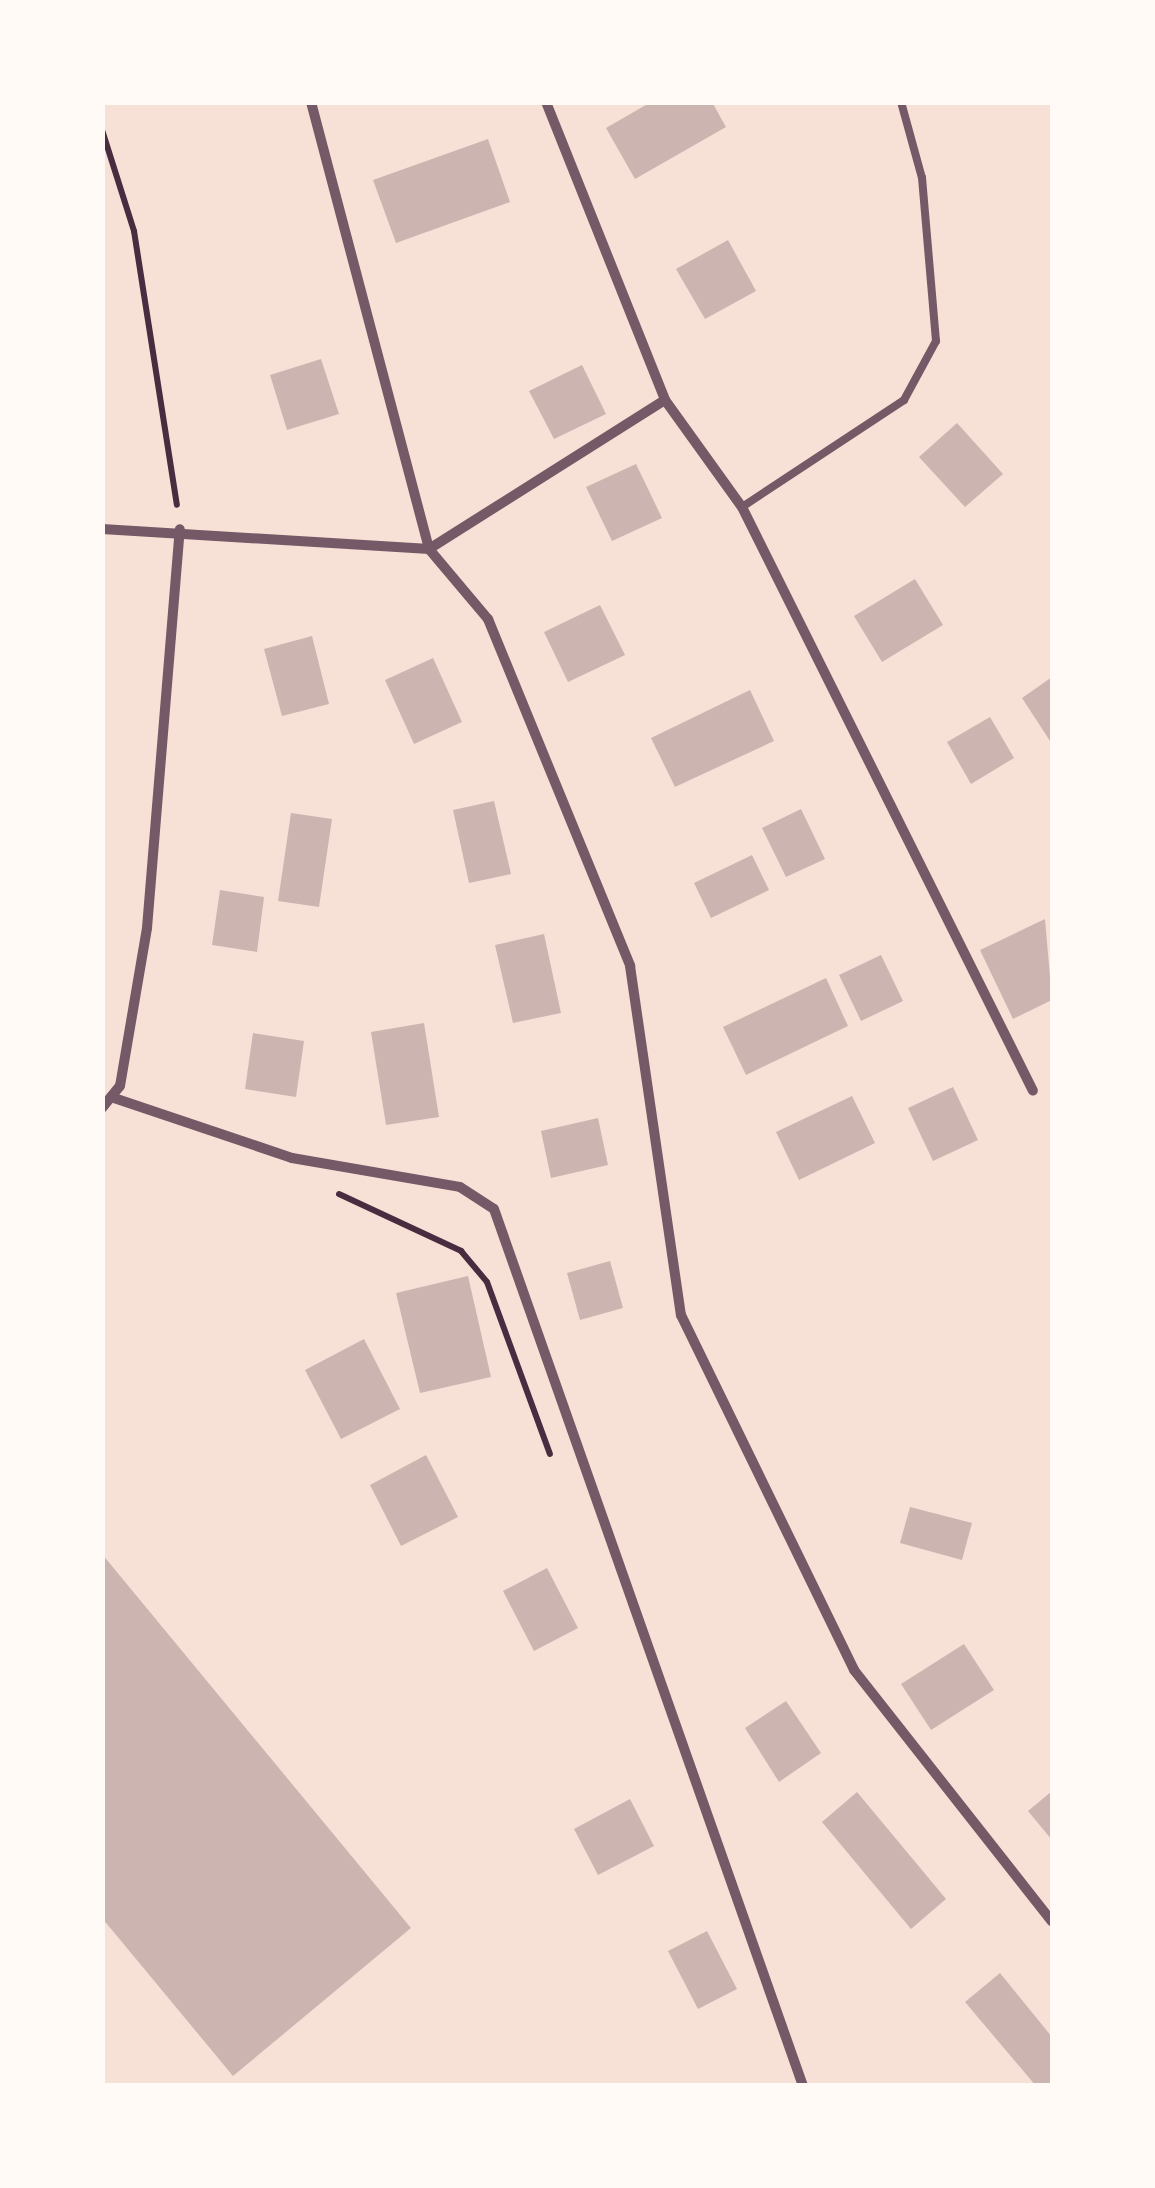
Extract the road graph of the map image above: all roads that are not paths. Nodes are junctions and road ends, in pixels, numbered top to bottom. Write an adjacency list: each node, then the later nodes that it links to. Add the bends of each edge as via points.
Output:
1 (311, 102): 8 (street)
2 (546, 102): 4 (street)
3 (901, 102): 5 (lane, via 922,178 936,341 904,400)
4 (665, 400): 5 (street); 8 (street)
5 (742, 507): 9 (street)
6 (102, 529): 7 (street)
7 (180, 529): 8 (street); 10 (street, via 148,928)
8 (429, 549): 12 (street, via 488,619 630,966 682,1315 854,1670)
9 (1032, 1091)
10 (112, 1097): 11 (street); 13 (street, via 292,1158 460,1187 494,1209)
11 (102, 1108)
12 (1052, 1922)
13 (803, 2086)

